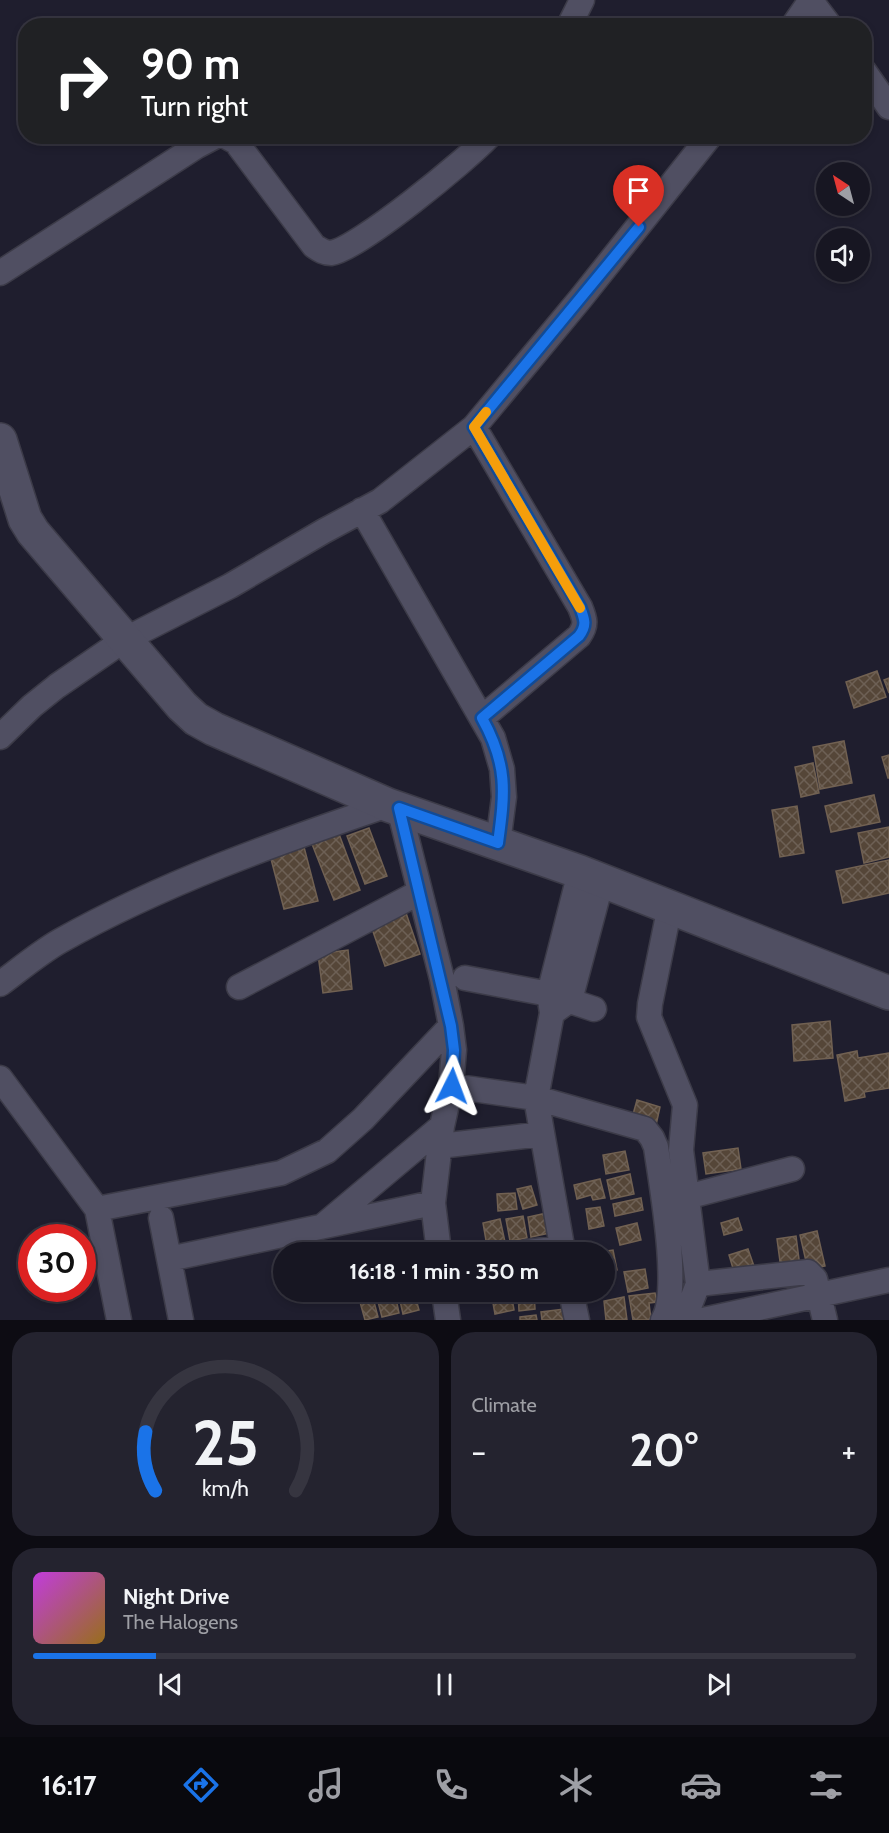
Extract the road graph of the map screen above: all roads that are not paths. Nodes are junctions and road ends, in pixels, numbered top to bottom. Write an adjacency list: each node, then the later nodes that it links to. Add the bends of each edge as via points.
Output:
1 (582, 0): 3 (street)
2 (811, 0): 4 (street); 5 (street)
3 (573, 18)
4 (799, 18)
5 (824, 18)
6 (872, 83): 7 (street)
7 (889, 107)
8 (201, 144): 12 (street)
9 (238, 144): 10 (street, via 314,246 332,253 362,237 430,188)
10 (480, 144)
11 (704, 144): 13 (street)
12 (0, 273)
13 (474, 427): 15 (street, via 380,501); 17 (street, via 586,621 579,636)
14 (0, 440): 16 (street, via 25,519 33,532)
15 (362, 510): 16 (street, via 230,586); 17 (street)
16 (124, 640): 18 (street, via 57,686); 19 (street, via 196,719)
17 (482, 718): 20 (street, via 502,769 504,797)
18 (0, 737)
19 (394, 806): 20 (street); 22 (street); 25 (street, via 288,839 170,886 58,942)
20 (498, 843): 21 (street)
21 (591, 876): 23 (street); 28 (street)
22 (420, 892): 26 (street); 30 (street)
23 (670, 906): 27 (street); 37 (street, via 649,1017 685,1105 681,1150)
24 (465, 978): 28 (street)
25 (0, 984)
26 (239, 987)
27 (889, 993)
28 (557, 1003): 29 (street); 33 (street)
29 (594, 1009)
30 (451, 1026): 32 (street); 39 (street, via 363,1119 327,1151 281,1173)
31 (0, 1078): 39 (street)
32 (452, 1086): 33 (street); 35 (street)
33 (536, 1098): 34 (street); 54 (street, via 645,1130 652,1138 670,1263 669,1299)
34 (542, 1134): 35 (street); 43 (street)
35 (441, 1136): 38 (street); 41 (street)
36 (792, 1169): 37 (street)
37 (687, 1197): 46 (street)
38 (433, 1203): 41 (street); 42 (street)
39 (97, 1209): 51 (street)
40 (161, 1218): 44 (street)
41 (322, 1226): 44 (street)
42 (438, 1242)
43 (562, 1242)
44 (169, 1258): 52 (street)
45 (889, 1280): 47 (street)
46 (698, 1284): 47 (street, via 808,1272 815,1279); 55 (street)
47 (819, 1295): 56 (street); 57 (street)
48 (443, 1302): 50 (street)
49 (573, 1302): 53 (street)
50 (441, 1319)
51 (119, 1320)
52 (182, 1320)
53 (577, 1320)
54 (663, 1320)
55 (684, 1320)
56 (702, 1320)
57 (825, 1320)

